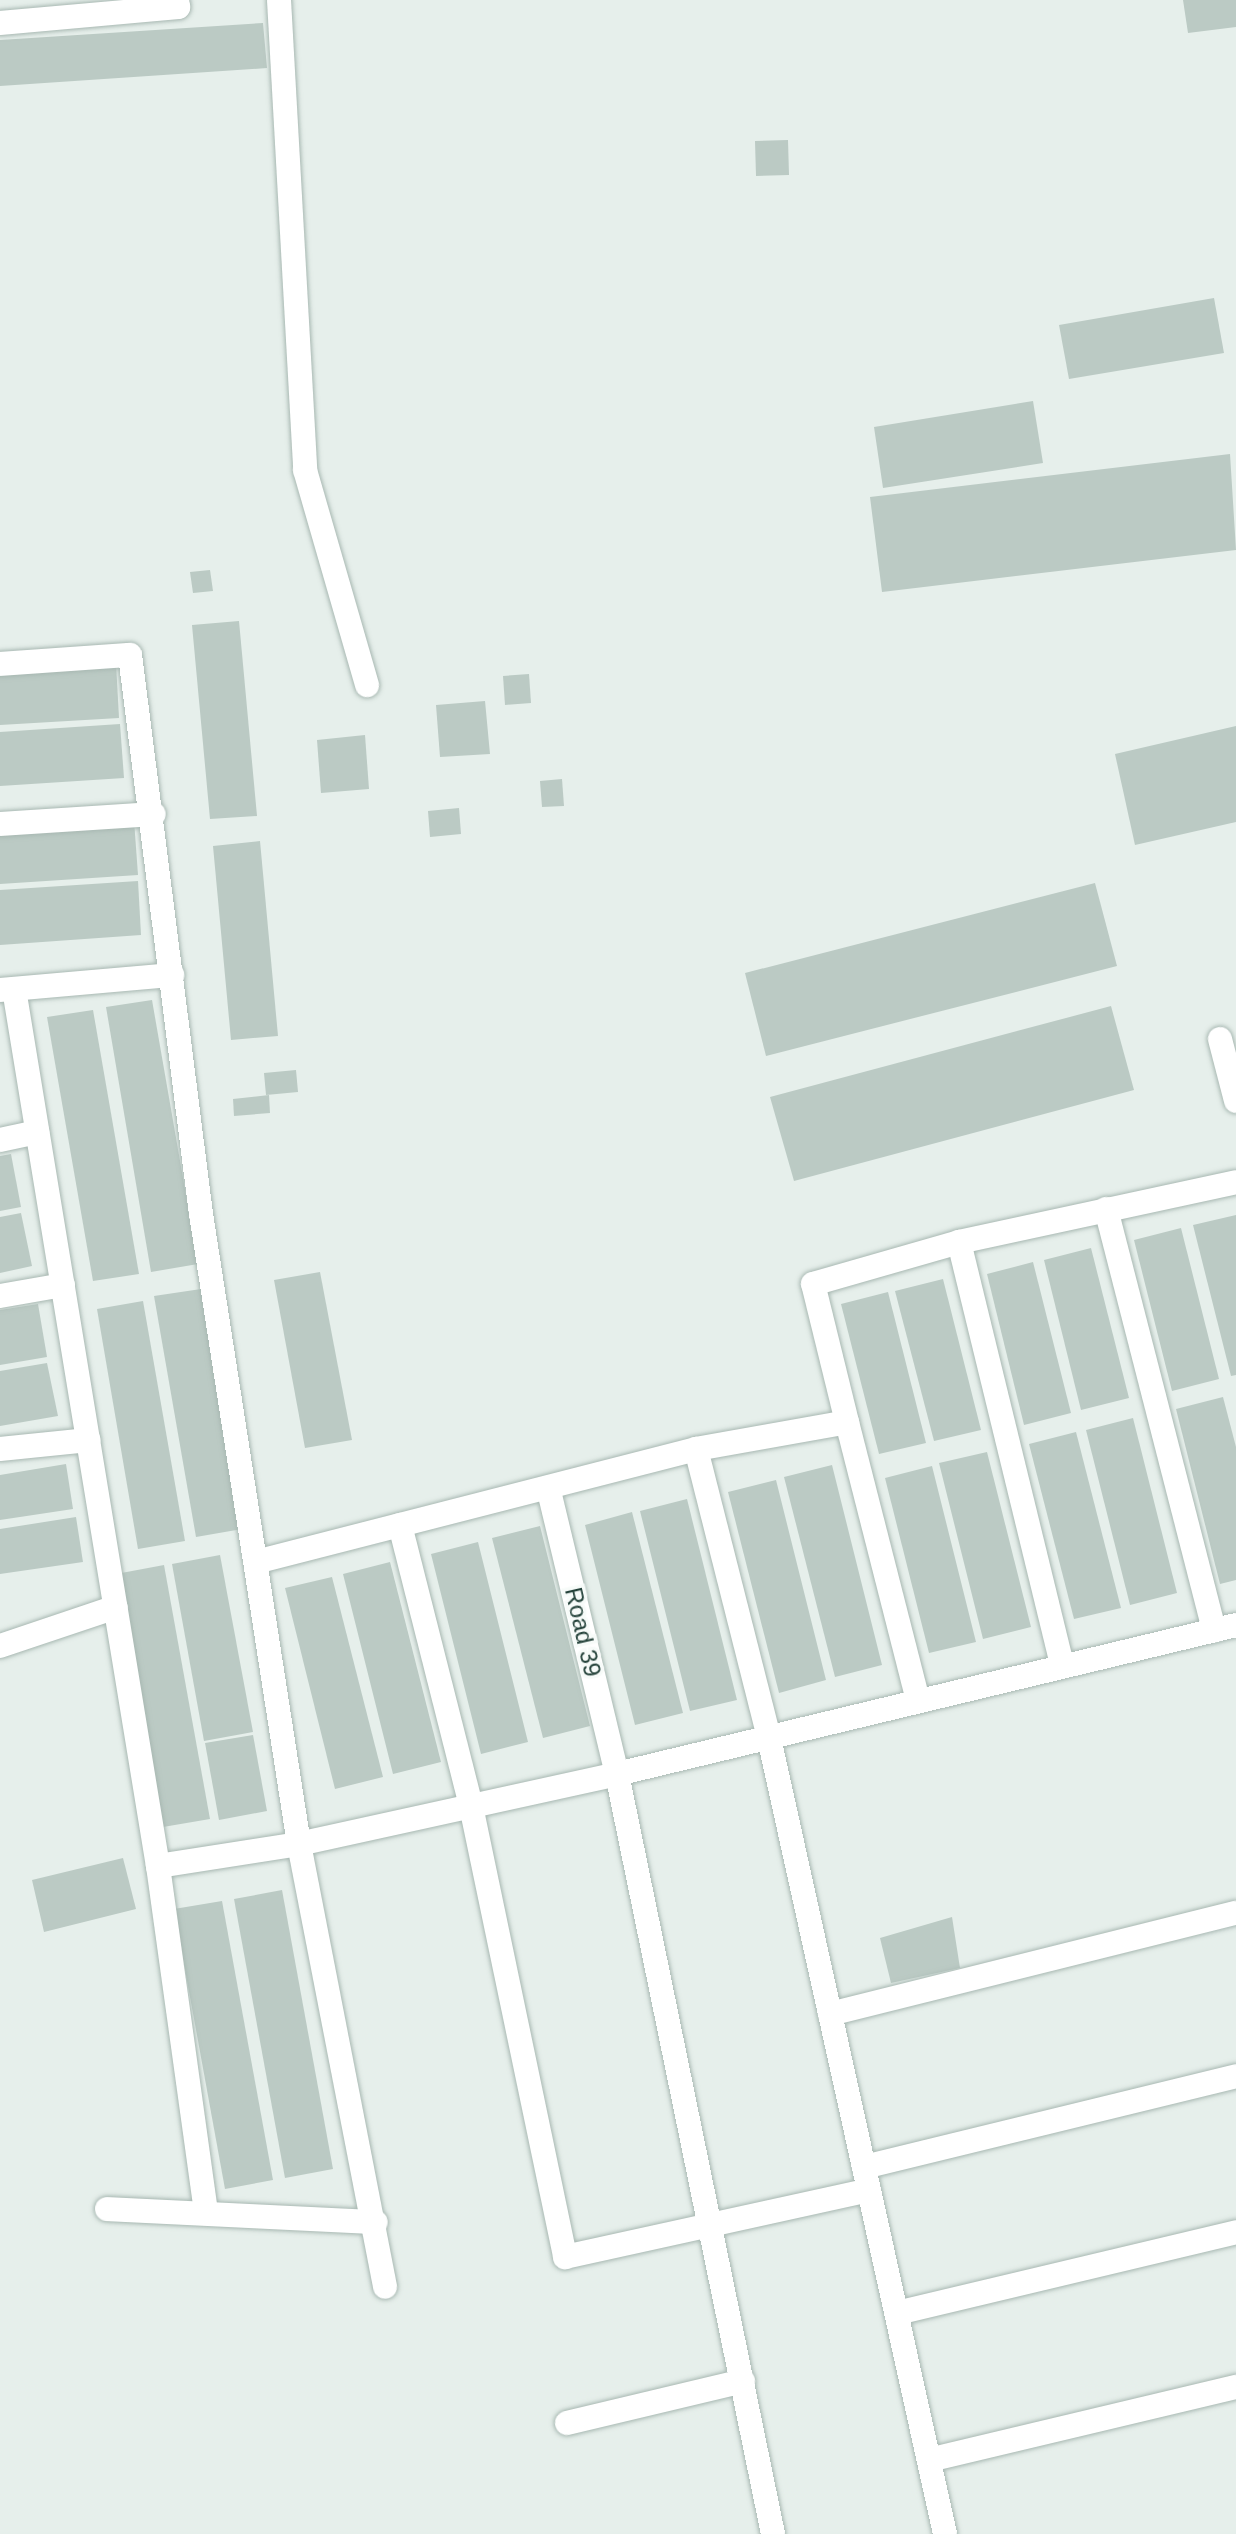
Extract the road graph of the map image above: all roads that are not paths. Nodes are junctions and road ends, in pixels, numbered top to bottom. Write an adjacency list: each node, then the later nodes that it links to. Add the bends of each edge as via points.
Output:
1 (177, 0): 3 (street, via 178,7)
2 (279, 0): 5 (street, via 305,470)
3 (0, 23)
4 (0, 664): 6 (street, via 130,655)
5 (367, 685)
6 (154, 814): 7 (street); 8 (street)
7 (0, 824)
8 (172, 975): 9 (street); 25 (street, via 201,1214)
9 (7, 989): 12 (street)
10 (1220, 1039): 11 (street)
11 (1236, 1101)
12 (37, 1132): 13 (street); 17 (street)
13 (0, 1140)
14 (1236, 1182): 15 (street)
15 (1106, 1209): 16 (street); 27 (street)
16 (959, 1242): 19 (street, via 813,1284); 29 (street)
17 (63, 1285): 18 (street); 20 (street)
18 (0, 1296)
19 (847, 1422): 22 (street); 30 (street)
20 (89, 1440): 21 (street); 26 (street)
21 (0, 1449)
22 (696, 1449): 23 (street); 31 (street)
23 (549, 1491): 24 (street); 32 (street, Road 39)
24 (400, 1525): 25 (street); 33 (street)
25 (260, 1561): 34 (street)
26 (116, 1607): 28 (street); 35 (street)
27 (1225, 1628): 29 (street)
28 (0, 1646)
29 (1062, 1665): 30 (street)
30 (917, 1697): 31 (street)
31 (769, 1738): 32 (street); 37 (street)
32 (617, 1774): 33 (street); 43 (street, Road 39)
33 (471, 1806): 34 (street); 43 (street, via 565,2257)
34 (299, 1844): 35 (street); 42 (street)
35 (158, 1866): 41 (street)
36 (1236, 1913): 37 (street)
37 (830, 2014): 39 (street)
38 (1236, 2076): 39 (street)
39 (867, 2179): 43 (street); 46 (street)
40 (107, 2209): 41 (street)
41 (206, 2213): 42 (street)
42 (376, 2222): 45 (street)
43 (712, 2230): 47 (street, Road 39)
44 (1236, 2232): 46 (street)
45 (385, 2287)
46 (897, 2313): 50 (street)
47 (743, 2381): 49 (street); 51 (street, Road 39)
48 (1236, 2387): 50 (street)
49 (567, 2423)
50 (929, 2460): 52 (street)
51 (767, 2533)
52 (945, 2534)

